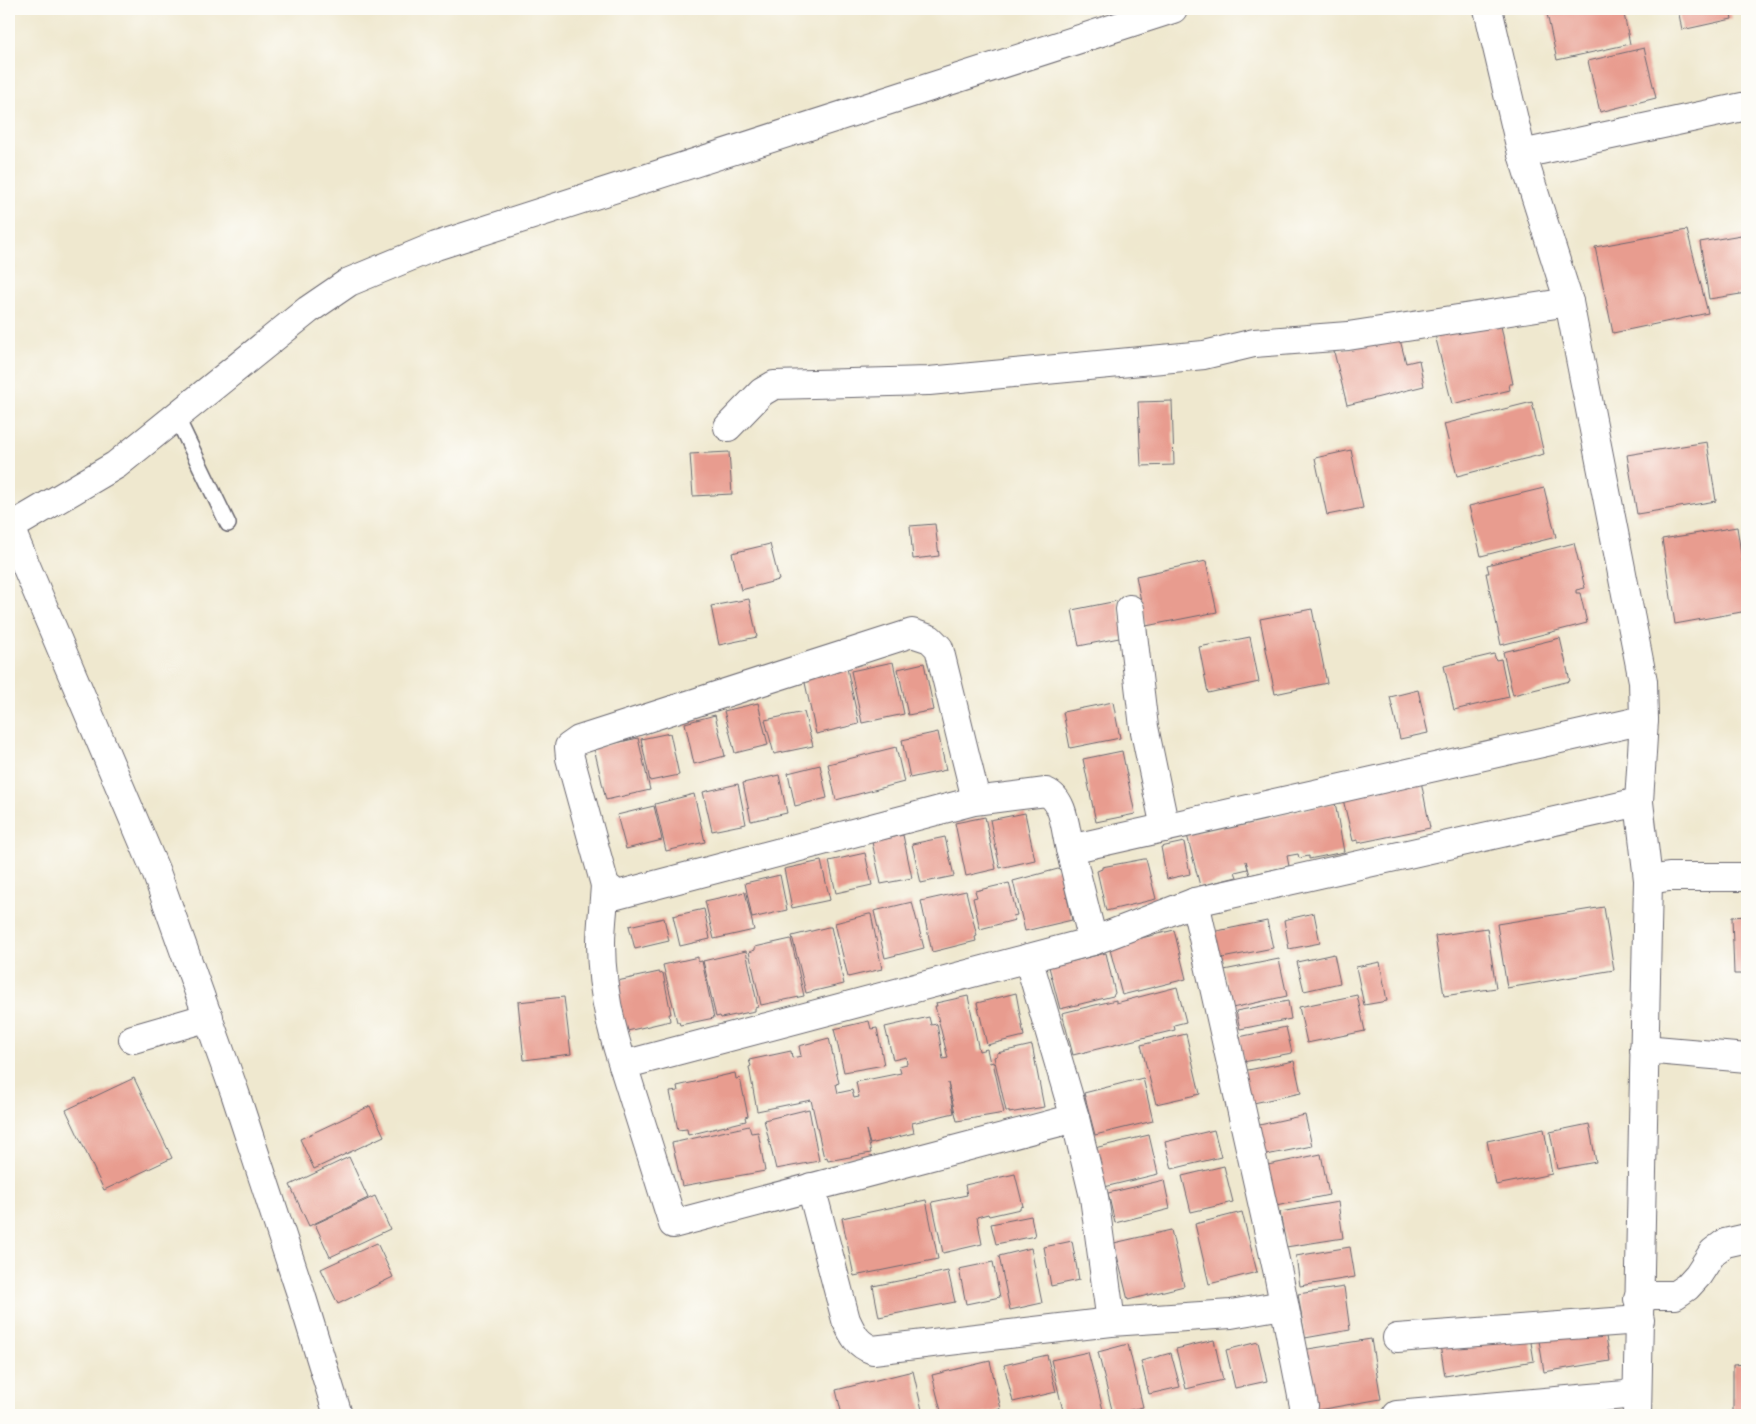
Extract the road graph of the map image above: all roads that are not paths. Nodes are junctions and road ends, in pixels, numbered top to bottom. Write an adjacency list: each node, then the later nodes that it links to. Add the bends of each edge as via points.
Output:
1 (1173, 9): 6 (street, via 436,246 349,282 308,310)
2 (1488, 9): 4 (street)
3 (1747, 106): 4 (street)
4 (1542, 150): 5 (street)
5 (1569, 302): 7 (street, via 1348,336 1254,343 1204,355 929,381 774,385 762,392); 11 (street, via 1643,681)
6 (176, 416): 8 (lane); 9 (street, via 116,465)
7 (728, 427)
8 (228, 524)
9 (9, 528): 22 (street, via 156,872)
10 (1130, 609): 14 (street, via 1144,727)
11 (1644, 720): 13 (street); 14 (street)
12 (974, 801): 15 (street, via 1046,792 1052,795 1060,808); 18 (street, via 617,895); 18 (street, via 940,648 930,639 912,633 579,740 570,747 570,758)
13 (1639, 802): 17 (street); 19 (street)
14 (1165, 828): 15 (street)
15 (1070, 850): 20 (street)
16 (1747, 876): 17 (street)
17 (1659, 879): 24 (street)
18 (605, 885): 26 (street, via 601,943 603,985)
19 (1195, 902): 20 (street); 30 (street)
20 (1093, 941): 21 (street)
21 (1028, 958): 26 (street); 27 (street)
22 (210, 1018): 23 (street); 36 (street)
23 (133, 1039)
24 (1666, 1051): 25 (street); 31 (street)
25 (1747, 1058)
26 (622, 1065): 28 (street, via 673,1224)
27 (1076, 1118): 28 (street); 32 (street, via 1094,1197)
28 (811, 1187): 32 (street, via 846,1320 862,1346 874,1350)
29 (1747, 1238): 31 (street, via 1725,1243 1713,1252 1698,1275)
30 (1283, 1305): 32 (street, via 1231,1314); 35 (street)
31 (1645, 1306): 33 (street, via 1592,1324); 34 (street)
32 (1111, 1322)
33 (1396, 1338)
34 (1633, 1400): 37 (street, via 1586,1398)
35 (1304, 1406)
36 (338, 1415)
37 (1397, 1415)

